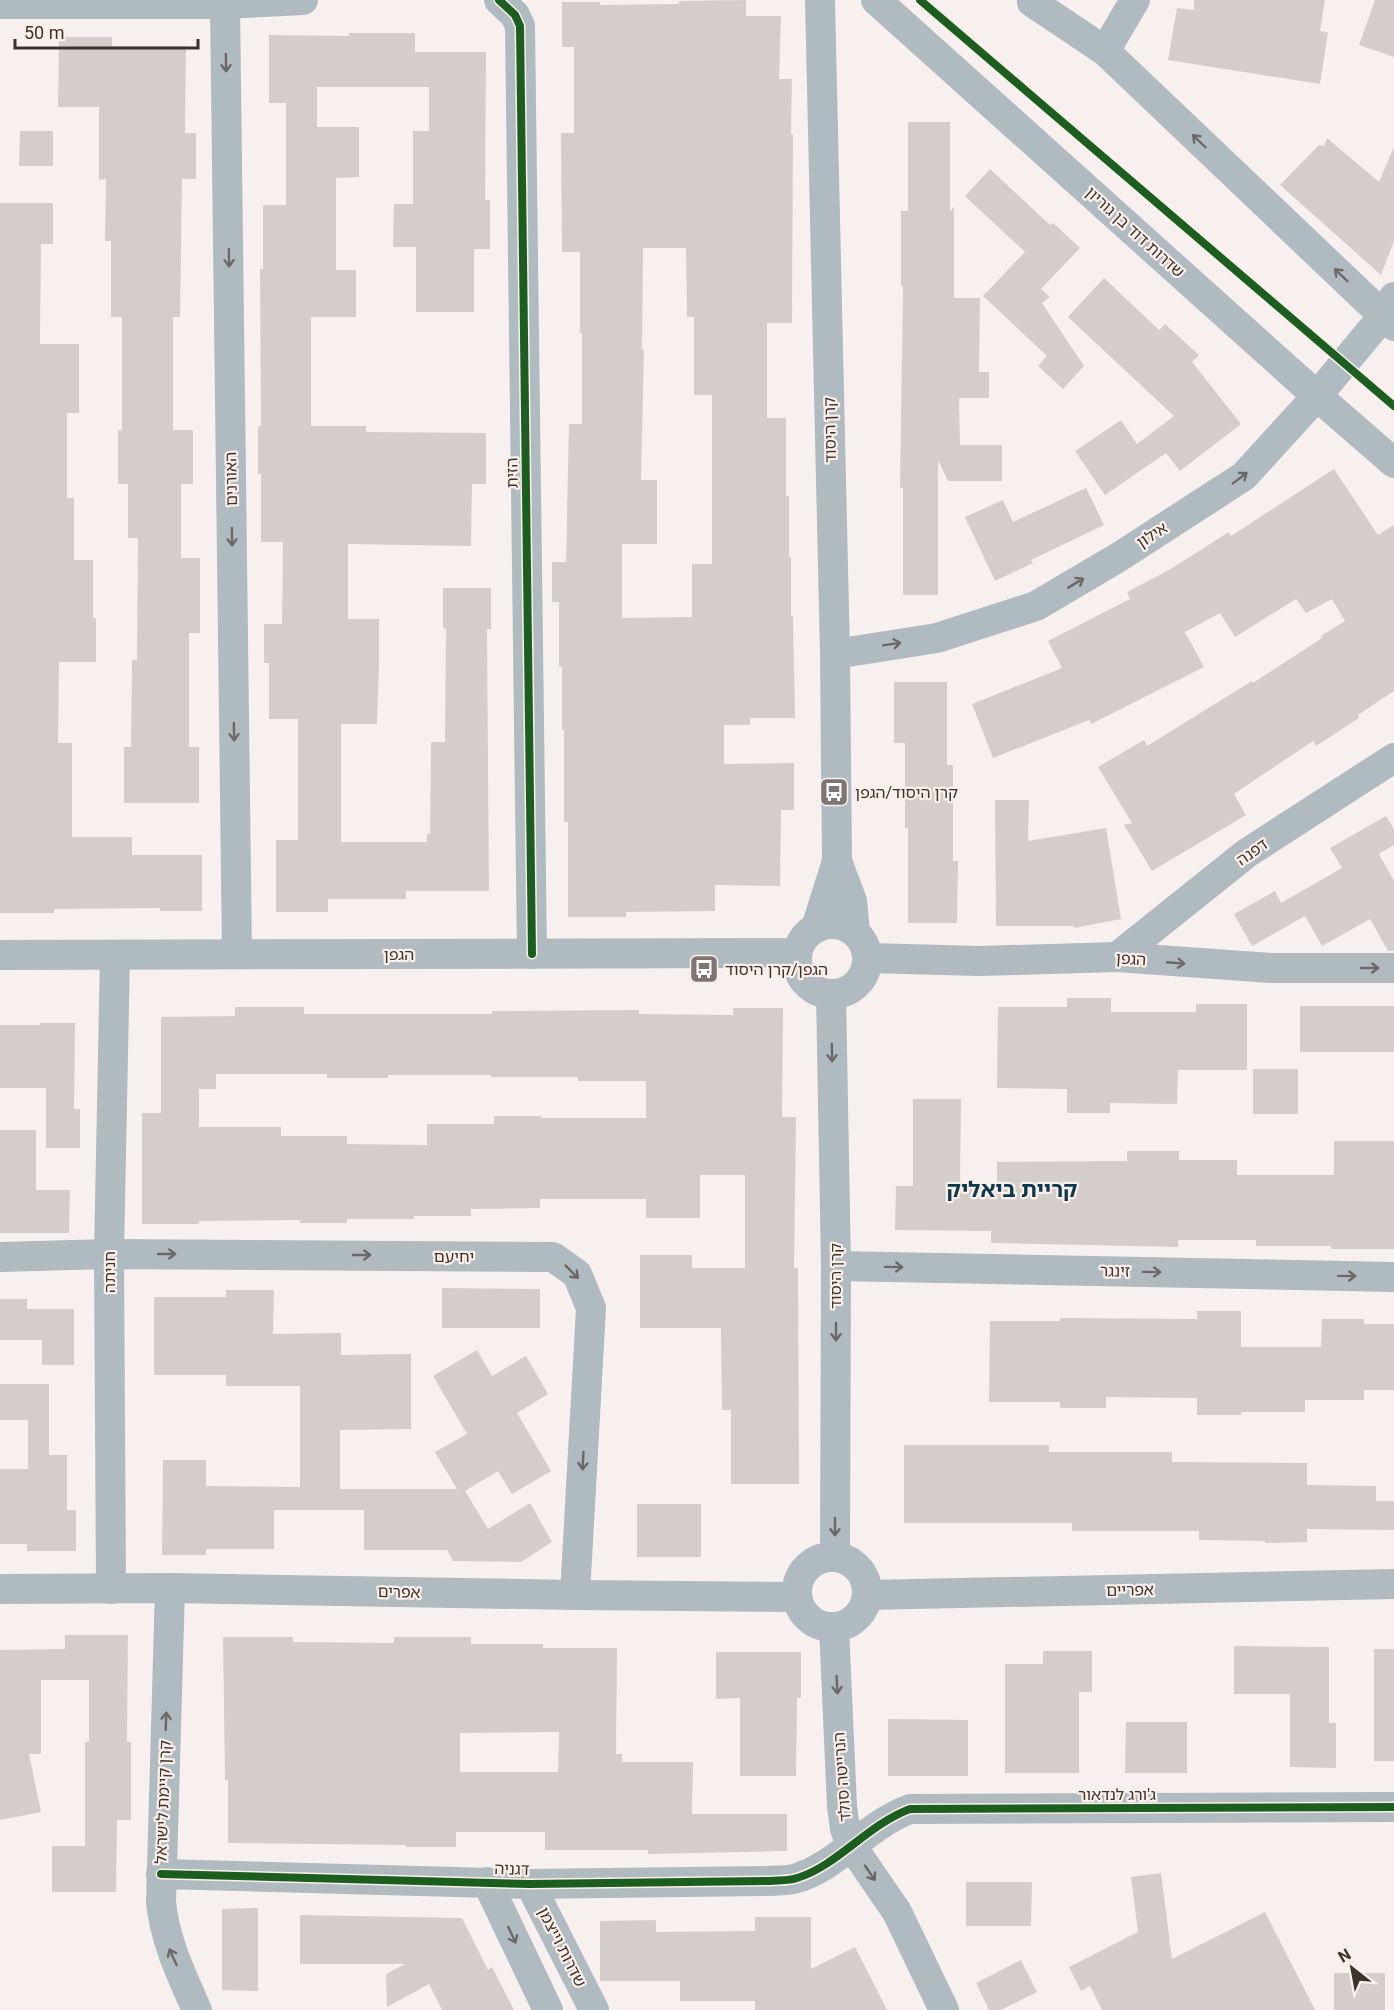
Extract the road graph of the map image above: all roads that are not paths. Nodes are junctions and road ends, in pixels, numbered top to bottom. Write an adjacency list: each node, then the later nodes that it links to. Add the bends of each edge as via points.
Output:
1 (303, 0): 8 (street)
2 (499, 0): 19 (street, הזית, via 515,15 520,26)
3 (820, 0): 13 (street, קרן היסוד)
4 (876, 0): 11 (street, שדרות דוד בן גוריון)
5 (1135, 0): 9 (street)
6 (1032, 2): 9 (street)
7 (0, 4): 8 (street)
8 (225, 4): 18 (street, האורנים, one-way to 18)
9 (1105, 51): 10 (street, one-way to 9)
10 (1390, 313): 11 (street, אילון)
11 (1317, 396): 12 (street, שדרות דוד בן גוריון); 13 (street, אילון, one-way to 11, via 937,638 1036,606 1244,477)
12 (1394, 463)
13 (835, 654): 15 (street, קרן היסוד)
14 (1394, 758): 23 (street, דפנה, via 1247,854)
15 (837, 861): 16 (street, קרן היסוד); 17 (street, קרן היסוד)
16 (816, 928): 17 (street, via 826,924 847,927); 20 (street, via 801,943)
17 (862, 945): 23 (street, הגפן, via 979,961); 25 (street, via 866,970 861,980 842,993)
18 (237, 954): 19 (street, הגפן); 22 (street, הגפן)
19 (532, 954): 20 (street, הגפן)
20 (797, 954): 25 (street, via 801,977 819,992)
21 (0, 955): 22 (street, הגפן)
22 (115, 955): 26 (street, חניתה)
23 (1118, 957): 24 (street, הגפן, one-way to 24, via 1270,968)
24 (1394, 968)
25 (831, 994): 28 (street, קרן היסוד, one-way to 28)
26 (109, 1254): 27 (street, יחיעם); 34 (street, חניתה); 35 (street, יחיעם, one-way to 35, via 553,1257 577,1274 591,1308)
27 (0, 1257)
28 (836, 1266): 29 (street, זינגר, one-way to 29); 30 (street, קרן היסוד, one-way to 30)
29 (1394, 1277)
30 (836, 1557): 36 (street, via 862,1574); 37 (street, via 815,1561 807,1568 797,1586)
31 (1394, 1584): 36 (street, אפריים)
32 (170, 1588): 34 (street, אפרים); 35 (street, אפרים); 41 (street, קרן קיימת לישראל, one-way to 32)
33 (0, 1589): 34 (street, אפרים)
34 (111, 1589)
35 (575, 1595): 37 (street, אפרים)
36 (867, 1595): 38 (street, via 856,1617)
37 (797, 1597): 38 (street, via 806,1616)
38 (834, 1627): 40 (street, הנרייטה סולד, one-way to 40, via 842,1806)
39 (1394, 1807): 40 (street, ג'ורג לנדאור, via 910,1809 878,1824)
40 (851, 1845): 43 (street, דגניה, via 818,1870 796,1878); 47 (street, הנרייטה סולד, one-way to 47, via 897,1912)
41 (161, 1874): 42 (street, דגניה); 44 (street, קרן קיימת לישראל, one-way to 41, via 169,1947 163,1922)
42 (488, 1882): 43 (street, דגניה); 45 (street, one-way to 45)
43 (530, 1884): 46 (street, שדרות וייצמן)
44 (197, 2010)
45 (548, 2010)
46 (594, 2010)
47 (944, 2010)

